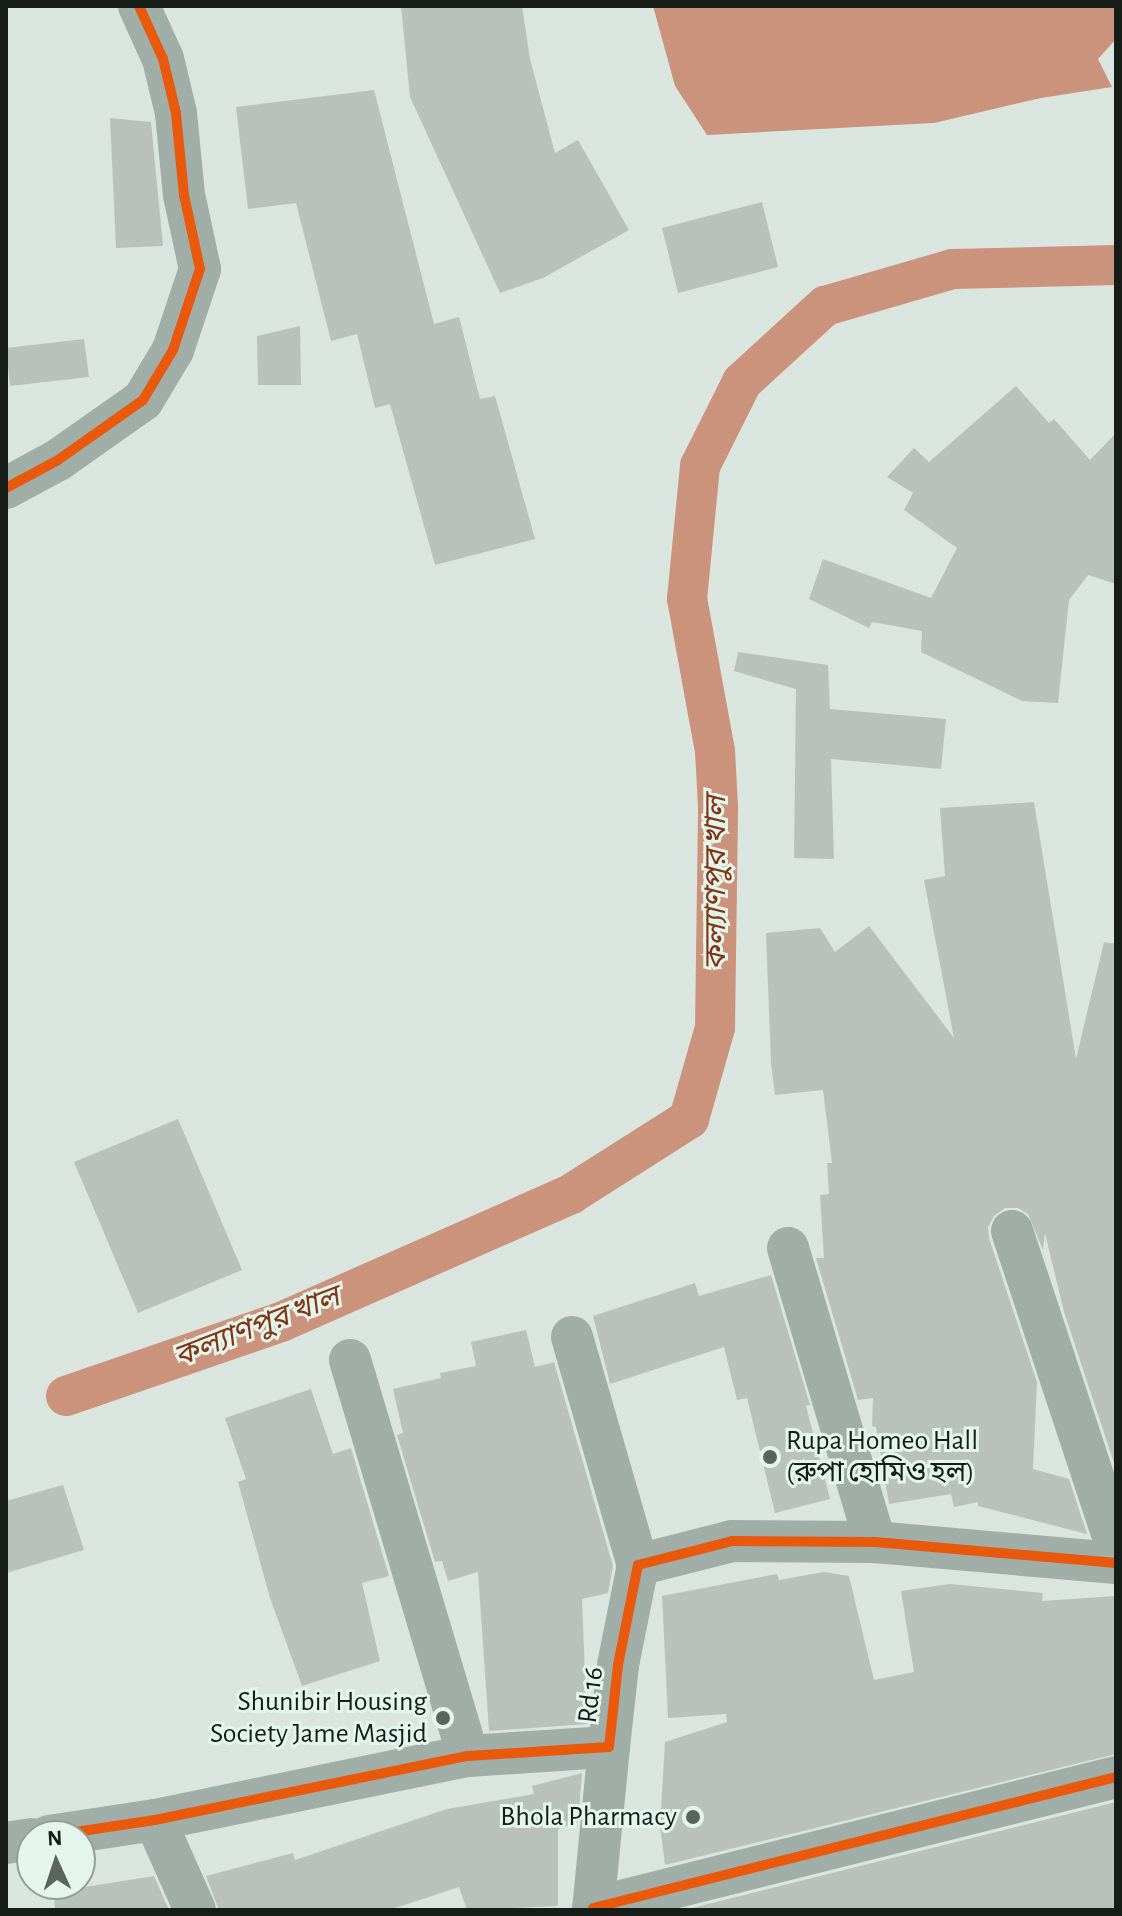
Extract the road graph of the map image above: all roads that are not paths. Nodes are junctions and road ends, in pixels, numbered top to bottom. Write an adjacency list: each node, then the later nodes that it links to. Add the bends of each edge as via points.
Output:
1 (139, 6): 2 (street, via 163,59 176,113 184,195 200,269 173,350 143,400 58,460)
2 (6, 488)
3 (1012, 1231): 8 (street)
4 (788, 1248): 7 (street)
5 (572, 1337): 10 (street)
6 (350, 1360): 12 (street)
7 (875, 1542): 9 (street); 10 (street, via 732,1541)
8 (1116, 1545)
9 (1116, 1563)
10 (638, 1565): 11 (street, Rd 16, via 618,1665)
11 (609, 1747): 12 (street, Rd 16); 16 (street)
12 (468, 1756): 14 (street, Rd 16)
13 (1116, 1777): 16 (street)
14 (155, 1820): 15 (street, Rd 16); 17 (street)
15 (96, 1829)
16 (593, 1909)
17 (195, 1910)

